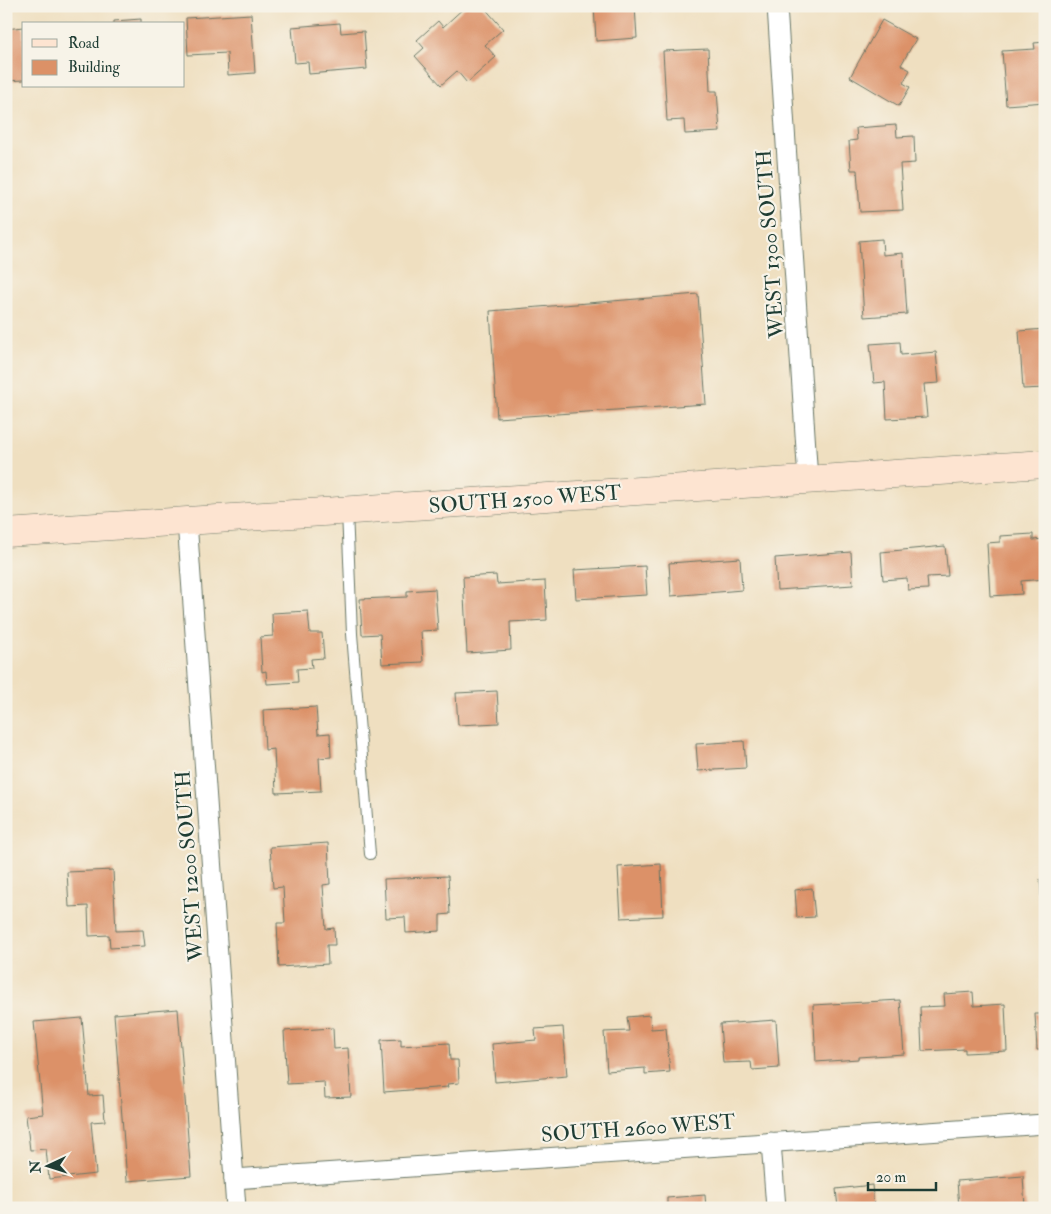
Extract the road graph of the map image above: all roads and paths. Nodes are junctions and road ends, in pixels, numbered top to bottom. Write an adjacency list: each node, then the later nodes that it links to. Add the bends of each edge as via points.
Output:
1 (777, 6): 3 (street, WEST 1300 SOUTH)
2 (1045, 464): 3 (street, SOUTH 2500 WEST)
3 (808, 480): 4 (street, SOUTH 2500 WEST)
4 (347, 510): 5 (street, SOUTH 2500 WEST); 7 (lane, via 352,634)
5 (187, 521): 6 (street, SOUTH 2500 WEST); 10 (street, WEST 1200 SOUTH)
6 (6, 533)
7 (370, 854)
8 (1045, 1124): 9 (street, SOUTH 2600 WEST)
9 (771, 1142): 10 (street, SOUTH 2600 WEST); 12 (street)
10 (234, 1179): 11 (street, WEST 1200 SOUTH)
11 (236, 1208)
12 (776, 1208)

